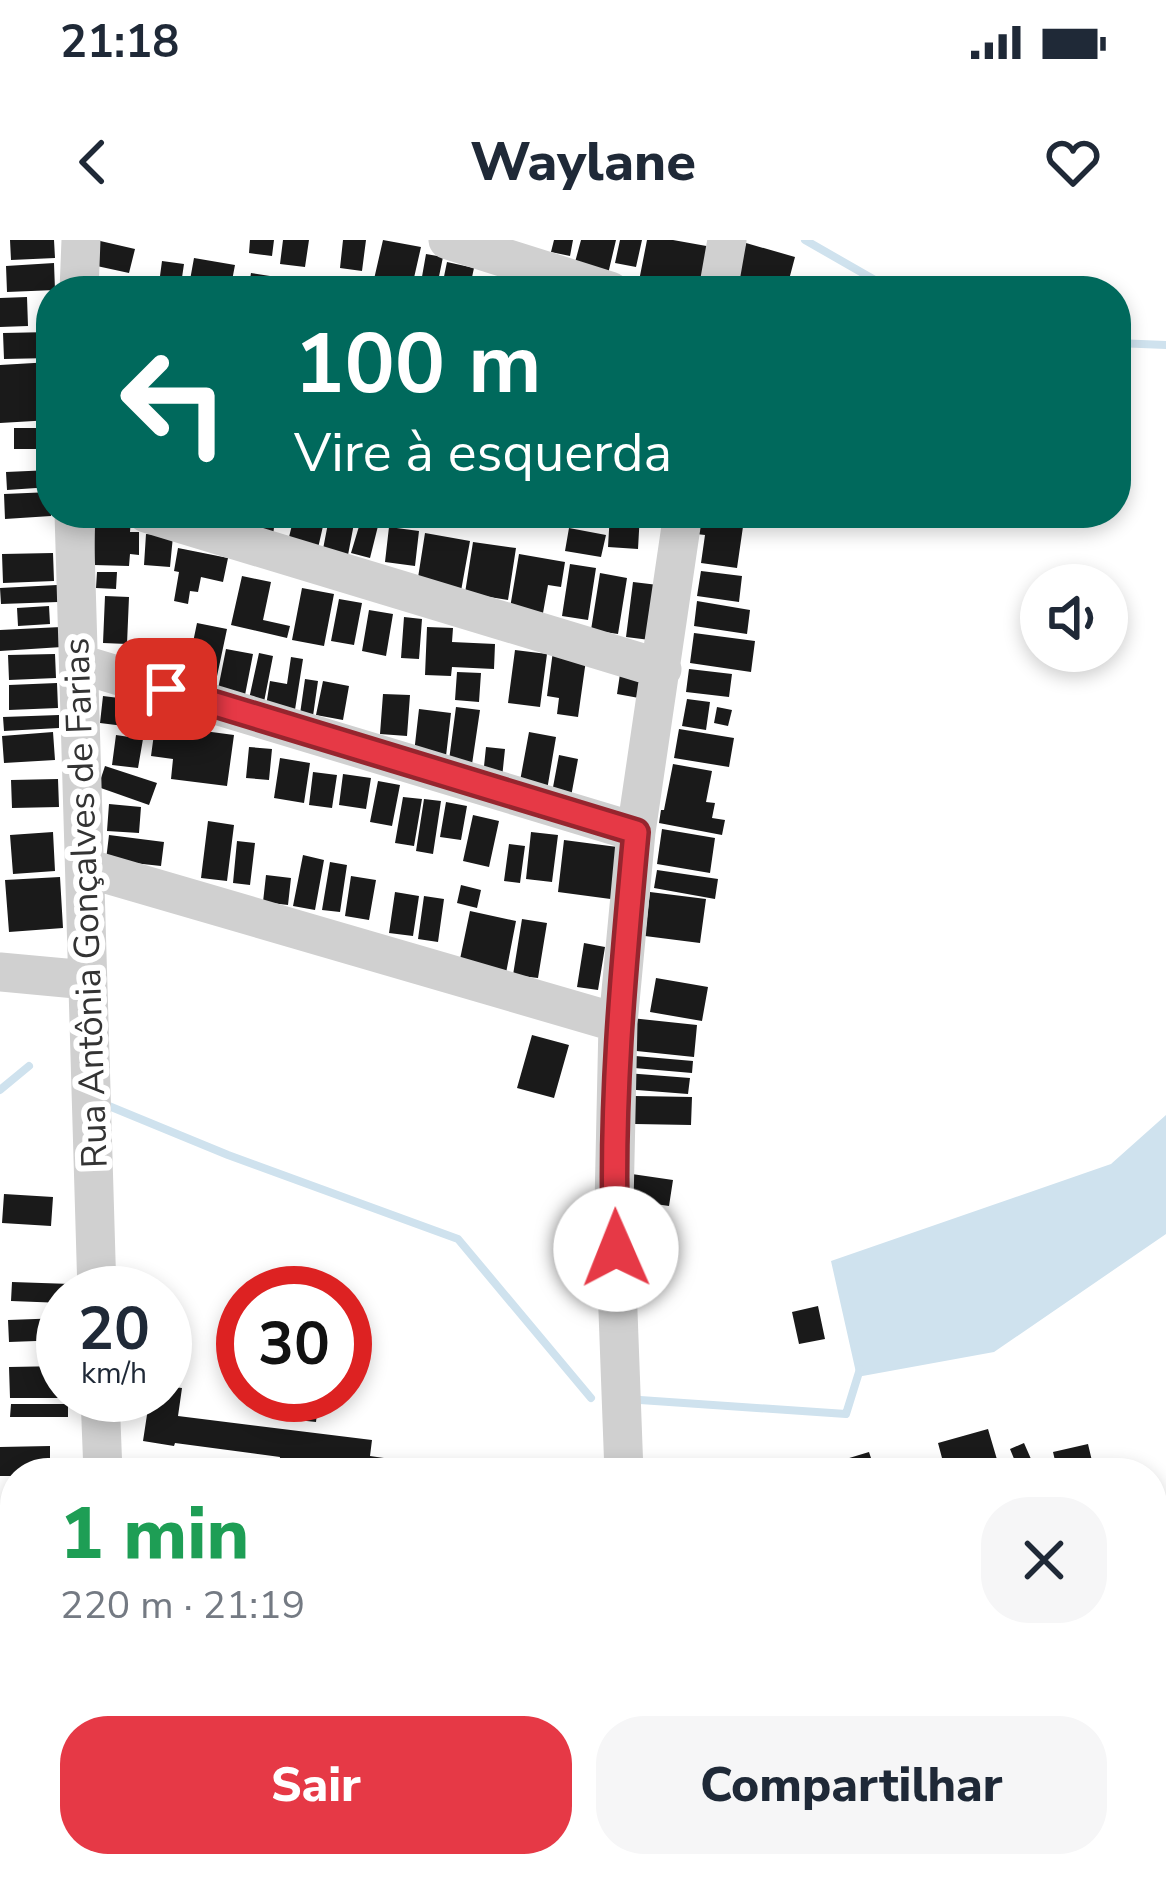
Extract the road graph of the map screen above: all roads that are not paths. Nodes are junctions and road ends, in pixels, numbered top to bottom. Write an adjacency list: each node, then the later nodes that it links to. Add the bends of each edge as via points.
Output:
1 (80, 240): 4 (street)
2 (448, 240): 5 (street)
3 (727, 240): 6 (street)
4 (79, 276)
5 (562, 276)
6 (721, 276)
7 (75, 528): 10 (street, Rua Antônia Gonçalves de Farias)
8 (196, 528): 11 (street)
9 (681, 528): 11 (street)
10 (80, 664): 12 (street); 13 (street, Rua Antônia Gonçalves de Farias)
11 (662, 669): 12 (street)
12 (636, 832): 16 (street)
13 (86, 868): 15 (street, Rua Antônia Gonçalves de Farias); 16 (street)
14 (0, 971): 15 (street)
15 (87, 980): 17 (street, Rua Antônia Gonçalves de Farias)
16 (618, 1023): 20 (street, via 614,1204)
17 (96, 1266)
18 (101, 1422): 19 (street)
19 (102, 1458)
20 (623, 1458)

